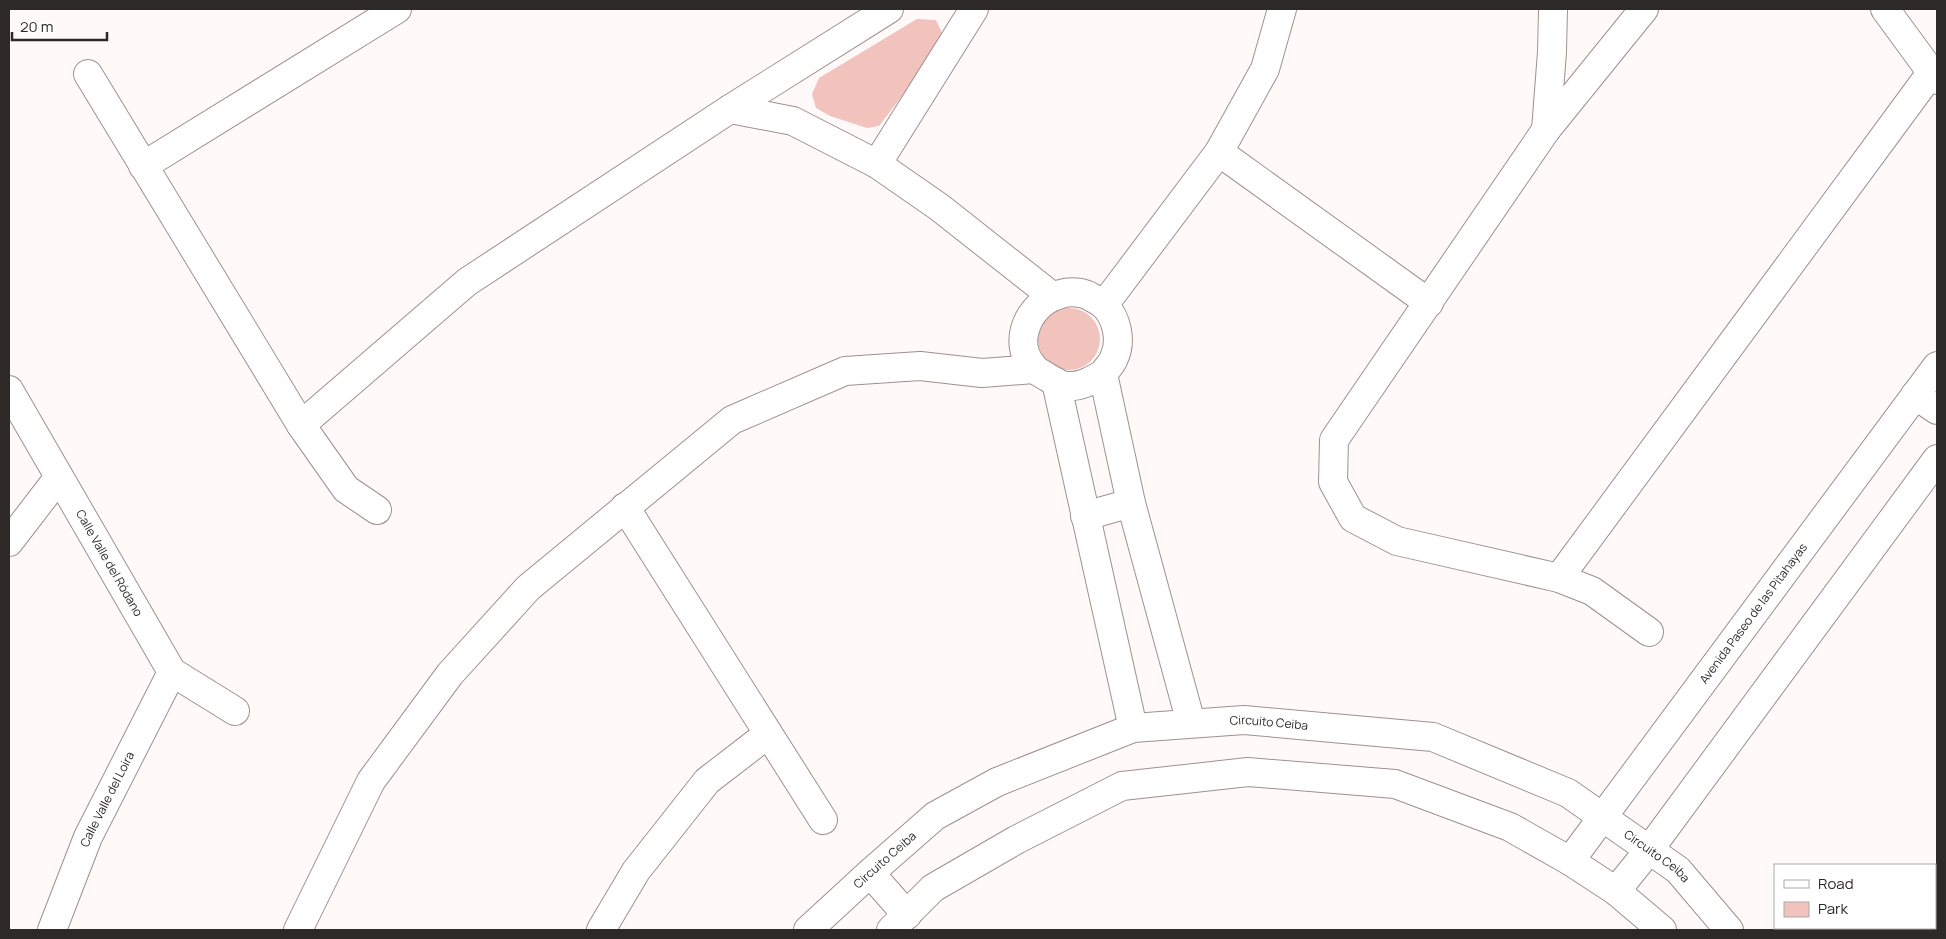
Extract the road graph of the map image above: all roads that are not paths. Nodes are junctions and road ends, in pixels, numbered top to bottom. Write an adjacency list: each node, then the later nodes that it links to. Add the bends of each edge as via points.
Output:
1 (397, 9): 14 (street)
2 (889, 9): 10 (street)
3 (974, 9): 13 (street)
4 (1282, 9): 12 (street, via 1265,69)
5 (1553, 9): 11 (street)
6 (1644, 9): 11 (street)
7 (1885, 9): 9 (street)
8 (88, 74): 14 (street)
9 (1934, 77): 32 (street)
10 (730, 109): 13 (street, via 793,121); 24 (street, via 467,282)
11 (1546, 130): 16 (street)
12 (1219, 152): 16 (street); 17 (street)
13 (876, 164): 15 (street, via 939,207)
14 (143, 166): 24 (street)
15 (1052, 296): 17 (street, via 1069,292 1088,295); 20 (street, via 1038,306 1028,320 1024,337 1026,354)
16 (1429, 303): 32 (street, via 1334,440 1333,482 1353,518 1397,541)
17 (1104, 305): 19 (street, via 1114,321 1118,340 1114,358)
18 (1937, 366): 22 (street, Avenida Paseo de las Pitahayas)
19 (1103, 374): 20 (street, via 1086,383 1067,386); 27 (street)
20 (1045, 375): 28 (street, via 982,373 920,366 845,371 732,420); 30 (street)
21 (9, 390): 26 (street, Calle Valle del Ródano)
22 (1915, 395): 23 (street); 39 (street, Avenida Paseo de las Pitahayas)
23 (1937, 410)
24 (301, 425): 29 (street, via 346,489)
25 (1937, 459): 41 (street)
26 (59, 477): 31 (street); 34 (street, Calle Valle del Ródano)
27 (1131, 503): 30 (street); 36 (street)
28 (625, 507): 38 (street); 47 (street, via 528,588 450,674 371,781)
29 (377, 510)
30 (1085, 516): 37 (street)
31 (9, 542)
32 (1559, 578): 33 (street, via 1592,591)
33 (1649, 632)
34 (172, 672): 35 (street, Calle Valle del Ródano); 46 (street, Calle Valle del Loira, via 88,837)
35 (235, 711)
36 (1191, 723): 37 (street, Circuito Ceiba); 39 (street, Circuito Ceiba, via 1244,720 1433,737 1568,793)
37 (1134, 728): 43 (street, Circuito Ceiba, via 997,782 950,807 935,816)
38 (768, 734): 40 (street); 48 (street, via 707,781 636,871)
39 (1602, 817): 41 (street, Circuito Ceiba); 42 (street, Avenida Paseo de las Pitahayas)
40 (823, 820)
41 (1650, 850): 44 (street); 51 (street, Circuito Ceiba, via 1678,870)
42 (1570, 861): 44 (street); 45 (street, via 1510,827 1395,784 1248,772 1122,786 1016,840 933,888)
43 (870, 873): 45 (street); 49 (street, Circuito Ceiba)
44 (1616, 891): 50 (street)
45 (899, 922)
46 (52, 930)
47 (298, 930)
48 (601, 930)
49 (808, 930)
50 (1662, 930)
51 (1729, 930)

